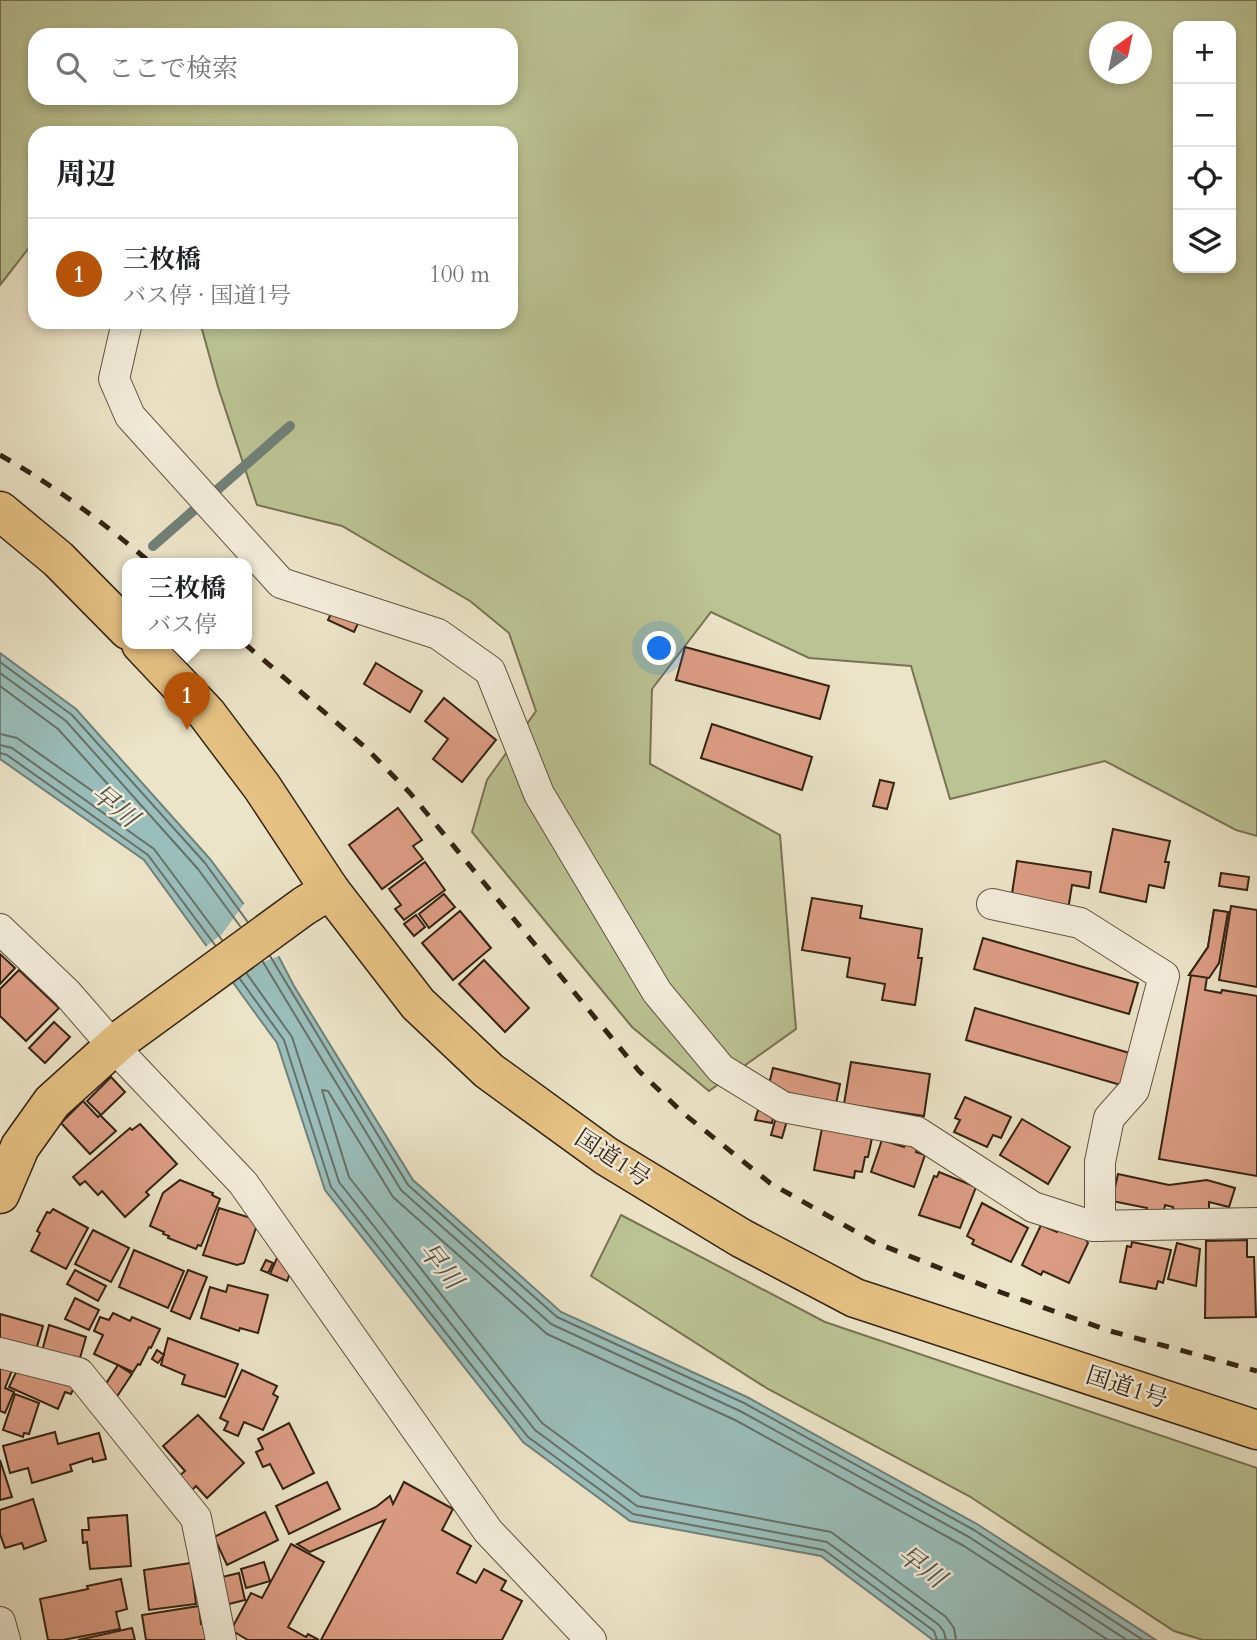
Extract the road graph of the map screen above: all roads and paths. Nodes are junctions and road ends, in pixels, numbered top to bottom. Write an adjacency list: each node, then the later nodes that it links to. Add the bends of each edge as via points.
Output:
1 (125, 329): 11 (street, via 114,379 131,416 281,583 438,634 490,671 539,794 657,992 721,1069 783,1107 917,1132 1033,1207)
2 (0, 510): 3 (main road, via 58,559)
3 (122, 624)
4 (146, 649): 5 (main road, 国道1号, via 207,714 262,787)
5 (317, 898): 8 (main road); 13 (main road, 国道1号, via 489,1071 606,1156 741,1238 855,1298)
6 (992, 904): 11 (street, via 1080,923 1164,976 1134,1090 1108,1118 1100,1161)
7 (0, 929): 8 (street)
8 (118, 1042): 9 (main road, via 51,1102 20,1147); 17 (street, via 243,1183 488,1531)
9 (0, 1194)
10 (1257, 1223): 11 (street)
11 (1100, 1226)
12 (0, 1353): 16 (street, via 79,1373 196,1518)
13 (1257, 1430)
14 (0, 1622): 15 (street)
15 (5, 1640)
16 (221, 1640)
17 (591, 1640)

